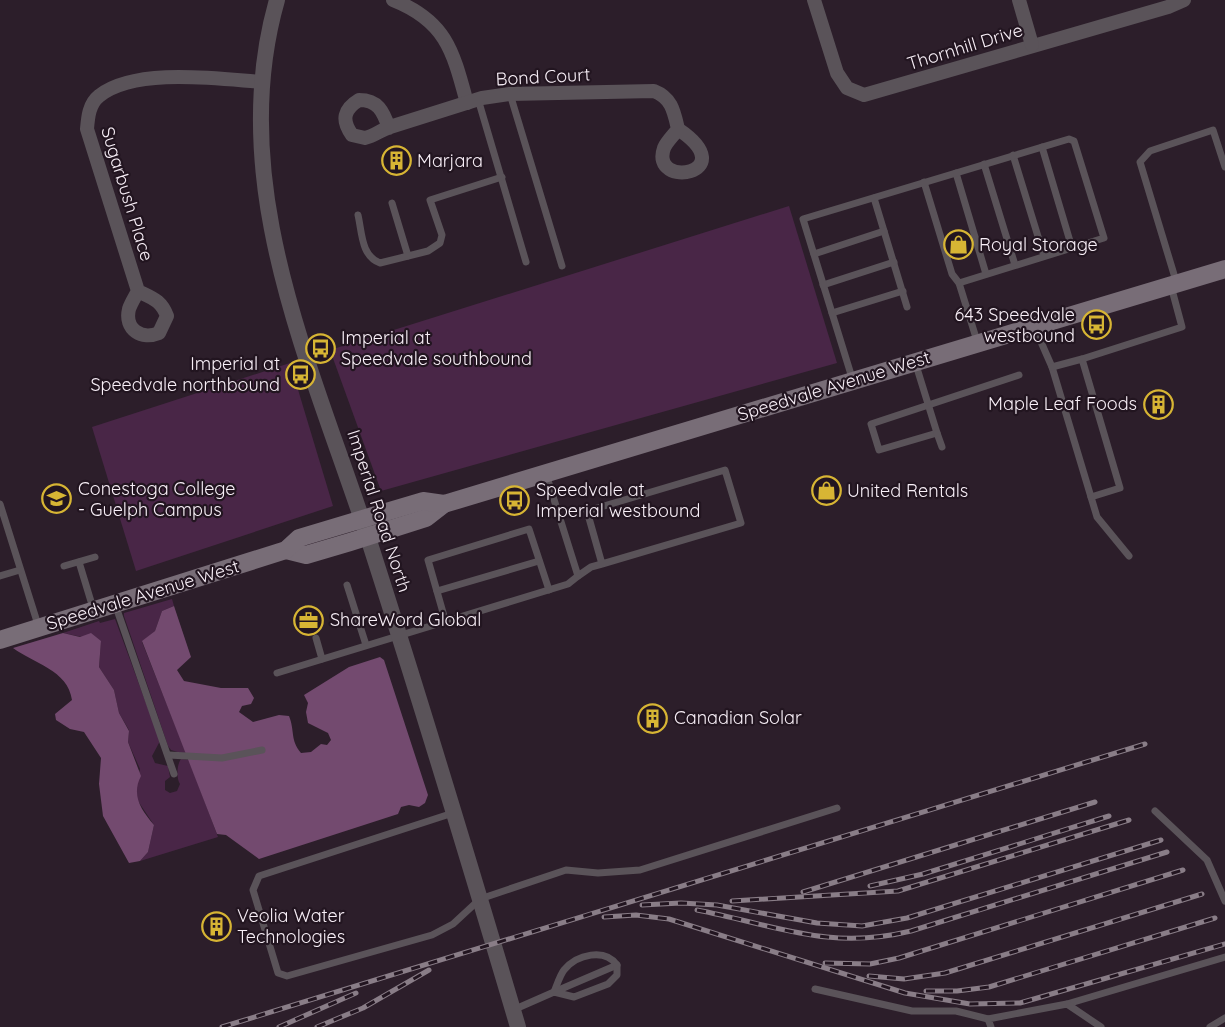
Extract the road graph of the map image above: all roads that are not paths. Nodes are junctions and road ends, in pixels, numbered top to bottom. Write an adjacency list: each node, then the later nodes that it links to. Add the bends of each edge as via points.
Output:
1 (277, 0): 8 (street, Imperial Road North)
2 (393, 0): 10 (street, via 424,15 446,37)
3 (814, 0): 7 (street, Thornhill Drive, via 837,73 847,88 864,95)
4 (1019, 0): 7 (street)
5 (1184, 0): 6 (street, Thornhill Drive)
6 (1167, 3): 7 (street, Thornhill Drive)
7 (1032, 45)
8 (262, 82): 37 (street, Sugarbush Place, via 173,76 136,82 110,89 98,97 88,113 87,129); 55 (street, Imperial Road North, via 262,172 268,217 310,363)
9 (510, 94): 10 (street, Bond Court); 12 (street, Bond Court, via 654,91 667,97); 31 (lane)
10 (473, 101): 11 (street, Bond Court); 18 (lane)
11 (389, 128)
12 (678, 129)
13 (1042, 147): 14 (lane); 24 (lane); 24 (lane, via 1070,139 1076,145 1104,238)
14 (1013, 155): 15 (lane); 27 (lane)
15 (984, 164): 17 (lane); 30 (lane)
16 (1225, 167): 36 (lane, via 1213,130 1150,151 1140,162)
17 (956, 173): 19 (lane); 33 (lane)
18 (502, 177): 26 (lane, via 430,200 442,235 440,243 429,251); 28 (lane)
19 (924, 182): 20 (lane); 34 (lane, via 952,274)
20 (874, 198): 23 (lane); 25 (lane, via 803,219)
21 (392, 203): 26 (lane)
22 (358, 215): 26 (lane, via 369,258 380,263)
23 (884, 231): 25 (lane); 29 (lane)
24 (1072, 248): 27 (lane)
25 (814, 254): 35 (lane)
26 (408, 256)
27 (1044, 256): 30 (lane)
28 (526, 262)
29 (894, 262): 35 (lane); 38 (lane)
30 (1015, 265): 33 (lane)
31 (562, 266)
32 (1225, 269): 36 (main road, Speedvale Avenue West)
33 (986, 274): 34 (lane)
34 (959, 283): 42 (lane)
35 (823, 285): 40 (lane)
36 (1174, 285): 41 (main road, Speedvale Avenue West); 43 (lane, via 1182,327)
37 (138, 291)
38 (903, 291): 39 (lane); 40 (lane)
39 (907, 307)
40 (832, 313): 47 (lane)
41 (1034, 327): 42 (main road, Speedvale Avenue West); 45 (lane)
42 (977, 344): 44 (main road, Speedvale Avenue West)
43 (1082, 359): 45 (lane); 52 (lane, via 1120,488)
44 (915, 362): 47 (main road, Speedvale Avenue West); 48 (lane)
45 (1052, 367): 52 (lane)
46 (1019, 375): 48 (lane)
47 (853, 381): 51 (main road, Speedvale Avenue West)
48 (927, 406): 49 (lane); 49 (lane, via 871,424 879,450)
49 (937, 433): 50 (lane)
50 (942, 447)
51 (545, 473): 54 (main road, Speedvale Avenue West); 66 (lane)
52 (1091, 497): 58 (lane, via 1097,517)
53 (0, 504): 64 (lane)
54 (444, 504): 55 (main road, Speedvale Avenue West, via 423,501); 56 (main road, Speedvale Avenue West, via 426,519)
55 (362, 519): 56 (street, Imperial Road North); 57 (main road, Speedvale Avenue West, via 299,538)
56 (368, 537): 57 (main road, Speedvale Avenue West, via 306,555); 75 (street, Imperial Road North)
57 (286, 550): 70 (main road, Speedvale Avenue West)
58 (1129, 556)
59 (95, 557): 61 (lane)
60 (539, 561): 68 (lane); 69 (lane); 69 (lane, via 529,529 428,560)
61 (79, 562): 63 (lane); 71 (lane)
62 (602, 564): 62 (lane, via 741,523 725,470 587,511); 66 (lane)
63 (64, 566)
64 (20, 570): 65 (lane); 73 (lane)
65 (0, 576)
66 (578, 576): 68 (lane)
67 (347, 585): 77 (lane)
68 (549, 590): 72 (lane)
69 (437, 591): 72 (lane)
70 (116, 604): 71 (main road, Speedvale Avenue West); 81 (lane)
71 (93, 611): 73 (main road, Speedvale Avenue West)
72 (446, 623): 75 (lane)
73 (39, 628): 76 (main road, Speedvale Avenue West)
74 (316, 638): 78 (lane)
75 (399, 638): 77 (lane); 85 (street, Imperial Road North)
76 (0, 640)
77 (366, 645): 78 (lane)
78 (322, 659): 79 (lane)
79 (278, 673)
80 (262, 750): 81 (lane, via 222,759)
81 (169, 755): 82 (lane)
82 (174, 774)
83 (837, 808): 86 (lane, via 640,870 566,870)
84 (1155, 811): 87 (lane, via 1207,860)
85 (453, 813): 86 (street, Imperial Road North); 86 (lane, via 259,876 253,890 275,967 278,974 287,976 432,935 453,924)
86 (480, 899): 93 (street, Imperial Road North)
87 (1225, 901)
88 (1225, 957): 92 (lane)
89 (617, 965): 91 (lane); 91 (lane, via 617,975 608,984 574,997); 91 (lane, via 607,955 594,954 578,960 564,970)
90 (815, 988): 95 (lane, via 912,1011 956,1011)
91 (554, 992): 93 (lane)
92 (1067, 1004): 95 (lane); 98 (lane)
93 (513, 1010): 96 (street, Imperial Road North)
94 (1225, 1018): 99 (lane)
95 (988, 1019): 97 (lane)
96 (519, 1027)
97 (991, 1027)
98 (1101, 1027)
99 (1210, 1027)

